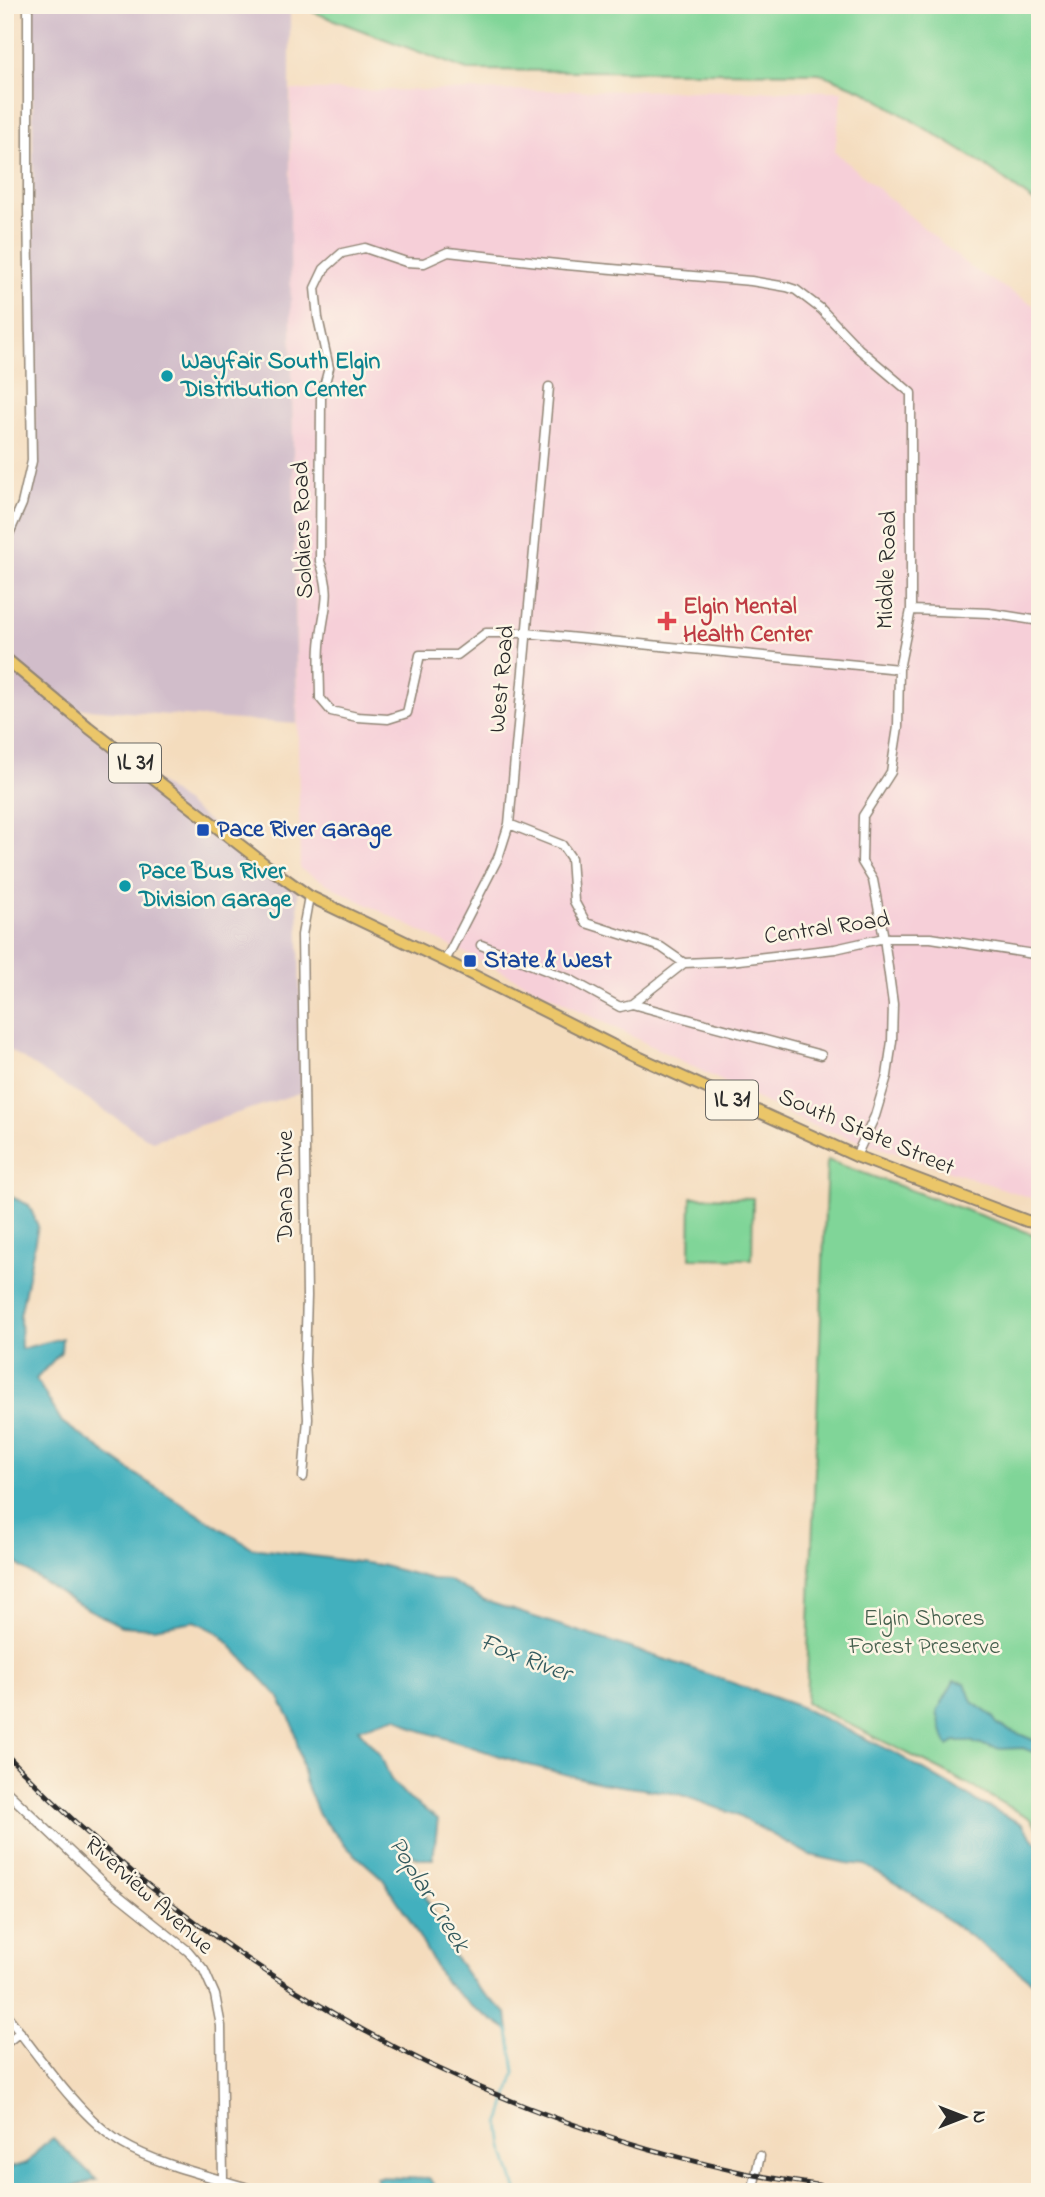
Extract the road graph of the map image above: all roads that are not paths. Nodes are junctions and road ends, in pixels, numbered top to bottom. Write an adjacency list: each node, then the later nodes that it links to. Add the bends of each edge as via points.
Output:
1 (28, 5): 4 (street, via 32,461 22,504)
2 (566, 265): 5 (street, Middle Road, via 751,281 796,290 911,393); 7 (street, Soldiers Road, via 448,252 424,263 406,262 365,248 342,253 324,270 315,288 329,368 321,397 320,561 327,605 320,638 320,698 331,711 388,719 407,713 420,655 457,655 486,633)
3 (550, 387): 7 (street, West Road)
4 (5, 543)
5 (911, 610): 6 (street, via 989,613); 9 (street, Middle Road)
6 (1040, 621)
7 (526, 633): 9 (street, Soldiers Road); 10 (street, West Road)
8 (5, 658): 11 (main road, South State Street / IL 31)
9 (899, 669): 12 (street, Middle Road, via 891,772 863,816 862,862 873,880)
10 (509, 824): 15 (street, West Road, via 498,858); 16 (street, via 562,845 571,858 573,901 586,923 661,947)
11 (309, 896): 15 (main road, South State Street / IL 31); 21 (street, Dana Drive, via 302,935 308,1419)
12 (884, 938): 14 (street, Central Road, via 931,938); 16 (street, Central Road, via 835,949); 19 (street, Middle Road, via 893,1004 892,1041 875,1115)
13 (481, 945): 17 (street, via 571,980 620,1007)
14 (1040, 955)
15 (446, 961): 19 (main road, South State Street / IL 31, via 612,1045)
16 (684, 963): 17 (street)
17 (632, 1004): 18 (street)
18 (821, 1055)
19 (856, 1156): 20 (main road, South State Street / IL 31)
20 (1040, 1223)
21 (303, 1477)
22 (5, 1709): 23 (street, via 10,1718)
23 (5, 1734)
24 (5, 1790): 29 (street, Riverview Avenue, via 204,1970 221,2026)
25 (5, 2013): 26 (street)
26 (20, 2032): 27 (street); 29 (street, via 108,2134 151,2157)
27 (5, 2044)
28 (760, 2156): 31 (street)
29 (223, 2180): 30 (street)
30 (260, 2192)
31 (752, 2192)

